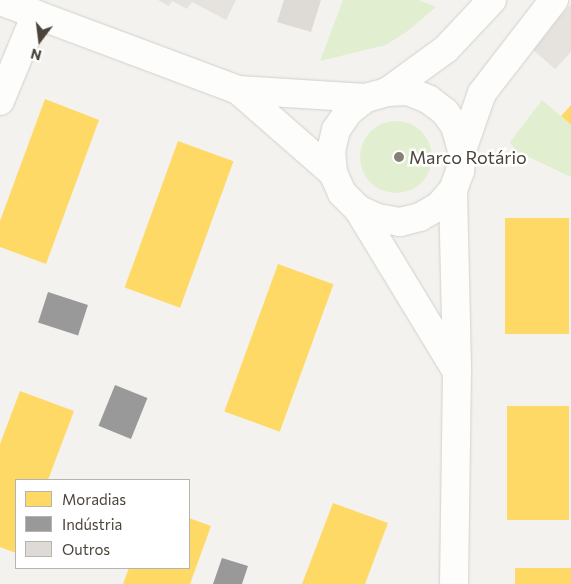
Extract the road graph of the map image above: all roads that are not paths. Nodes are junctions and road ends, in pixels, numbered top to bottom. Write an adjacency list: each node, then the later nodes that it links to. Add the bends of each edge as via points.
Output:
1 (492, 0): 6 (street, via 446,49)
2 (554, 0): 8 (street, via 482,93)
3 (0, 1): 4 (street)
4 (36, 14): 5 (street); 7 (street)
5 (238, 90): 6 (street); 9 (street)
6 (376, 95): 8 (street, via 408,91 428,99 455,126); 9 (street, via 348,112 336,130 331,151)
7 (0, 101)
8 (462, 150): 10 (street, via 460,171)
9 (333, 173): 11 (street, via 342,193)
10 (452, 190): 11 (street, via 438,206 420,217 400,222 377,218); 12 (street)
11 (358, 209): 12 (street)
12 (456, 371): 13 (street)
13 (454, 584)

